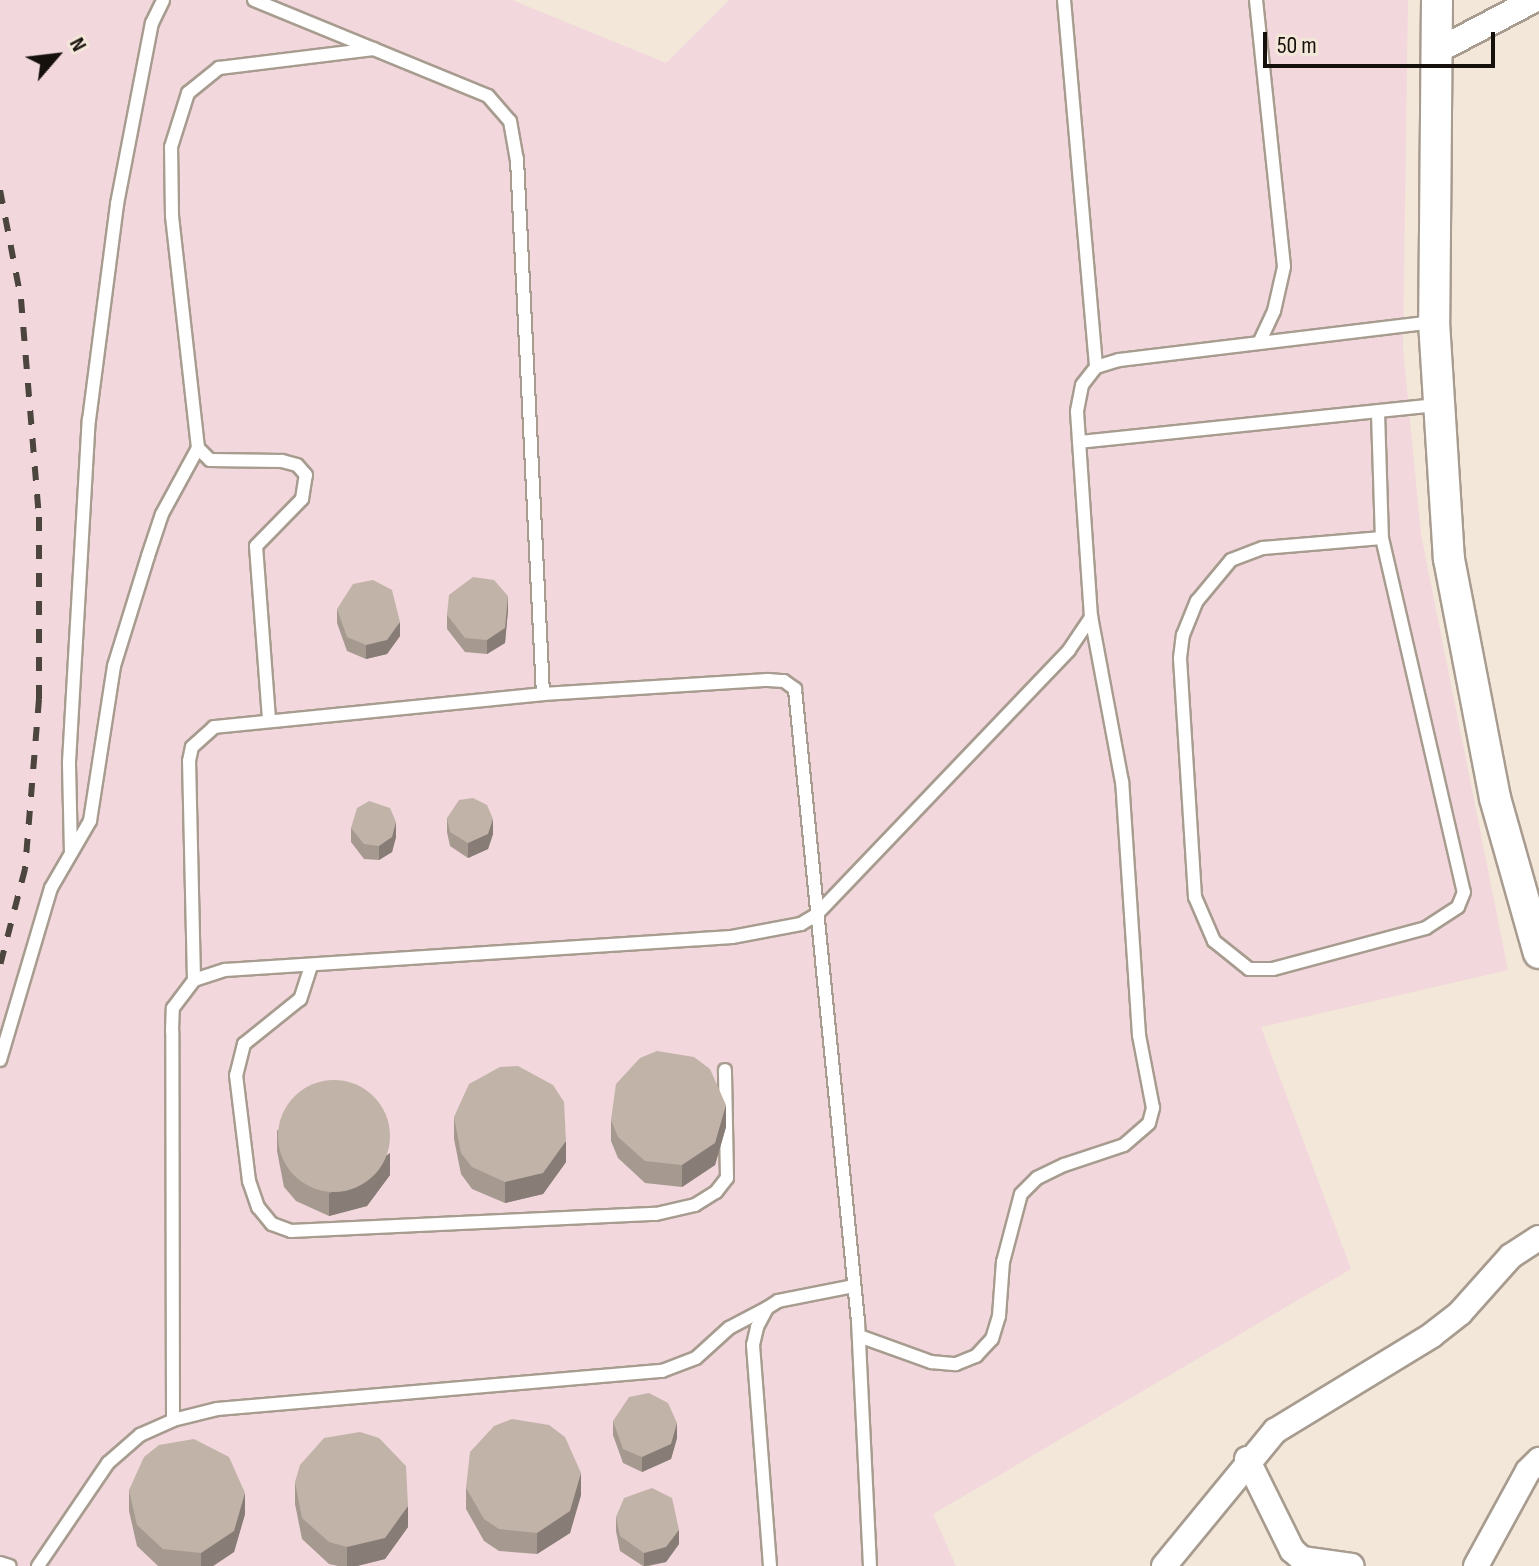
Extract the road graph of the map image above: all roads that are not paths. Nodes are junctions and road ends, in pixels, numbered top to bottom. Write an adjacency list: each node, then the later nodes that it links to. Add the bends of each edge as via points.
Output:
1 (163, 0): 20 (lane, via 152,23 117,204 89,420 69,762)
2 (254, 0): 7 (lane)
3 (1064, 0): 11 (lane)
4 (1256, 0): 10 (lane, via 1284,267 1274,311)
5 (1437, 0): 8 (street)
6 (1534, 0): 8 (street)
7 (374, 49): 15 (lane, via 219,68 188,93 171,147 172,216); 18 (lane, via 488,96 510,121 517,159)
8 (1437, 51): 9 (street)
9 (1434, 322): 10 (lane); 12 (street)
10 (1259, 343): 11 (lane)
11 (1096, 367): 14 (lane, via 1082,385)
12 (1440, 405): 13 (lane); 22 (street, via 1449,559 1495,798)
13 (1378, 413): 14 (lane); 16 (lane)
14 (1079, 442): 17 (lane)
15 (198, 448): 19 (lane, via 210,460 282,461 297,465 306,475 302,499 256,546); 20 (lane, via 162,514 148,556 114,666 94,806)
16 (1382, 538): 16 (lane, via 1464,892 1451,913 1426,928 1273,969 1249,969 1214,941 1195,897 1180,658 1183,635 1197,601 1231,560 1263,548)
17 (1091, 617): 21 (lane, via 1069,650); 30 (lane, via 1122,782 1139,1035 1153,1108 1149,1123 1124,1145 1064,1165 1037,1178 1021,1194 1003,1262 999,1316 992,1339 976,1356 956,1364 931,1362)
18 (543, 694): 19 (lane); 21 (lane, via 768,680 784,681 795,689)
19 (269, 719): 24 (lane, via 214,727 192,747)
20 (71, 853): 25 (lane, via 41,916)
21 (816, 915): 23 (lane, via 782,931 732,937); 28 (lane)
22 (1539, 953)
23 (311, 966): 24 (lane, via 225,970); 26 (lane, via 300,999 244,1044 236,1075 254,1194 272,1224 291,1231 656,1214 695,1205 727,1178)
24 (194, 980): 31 (lane, via 173,1008)
25 (0, 1060)
26 (725, 1070)
27 (1539, 1238): 32 (street, via 1511,1256 1460,1313 1432,1335 1275,1431)
28 (854, 1286): 29 (lane, via 797,1296); 30 (lane)
29 (767, 1308): 31 (lane, via 729,1328 696,1358 662,1371 217,1409); 37 (lane, via 753,1345)
30 (859, 1336): 38 (lane)
31 (173, 1420): 36 (lane, via 140,1435 108,1463)
32 (1247, 1459): 39 (street); 40 (street, via 1292,1550 1302,1559)
33 (1539, 1460): 41 (street)
34 (0, 1563): 35 (lane)
35 (10, 1566)
36 (38, 1566)
37 (770, 1566)
38 (870, 1566)
39 (1164, 1566)
40 (1352, 1566)
41 (1476, 1566)

